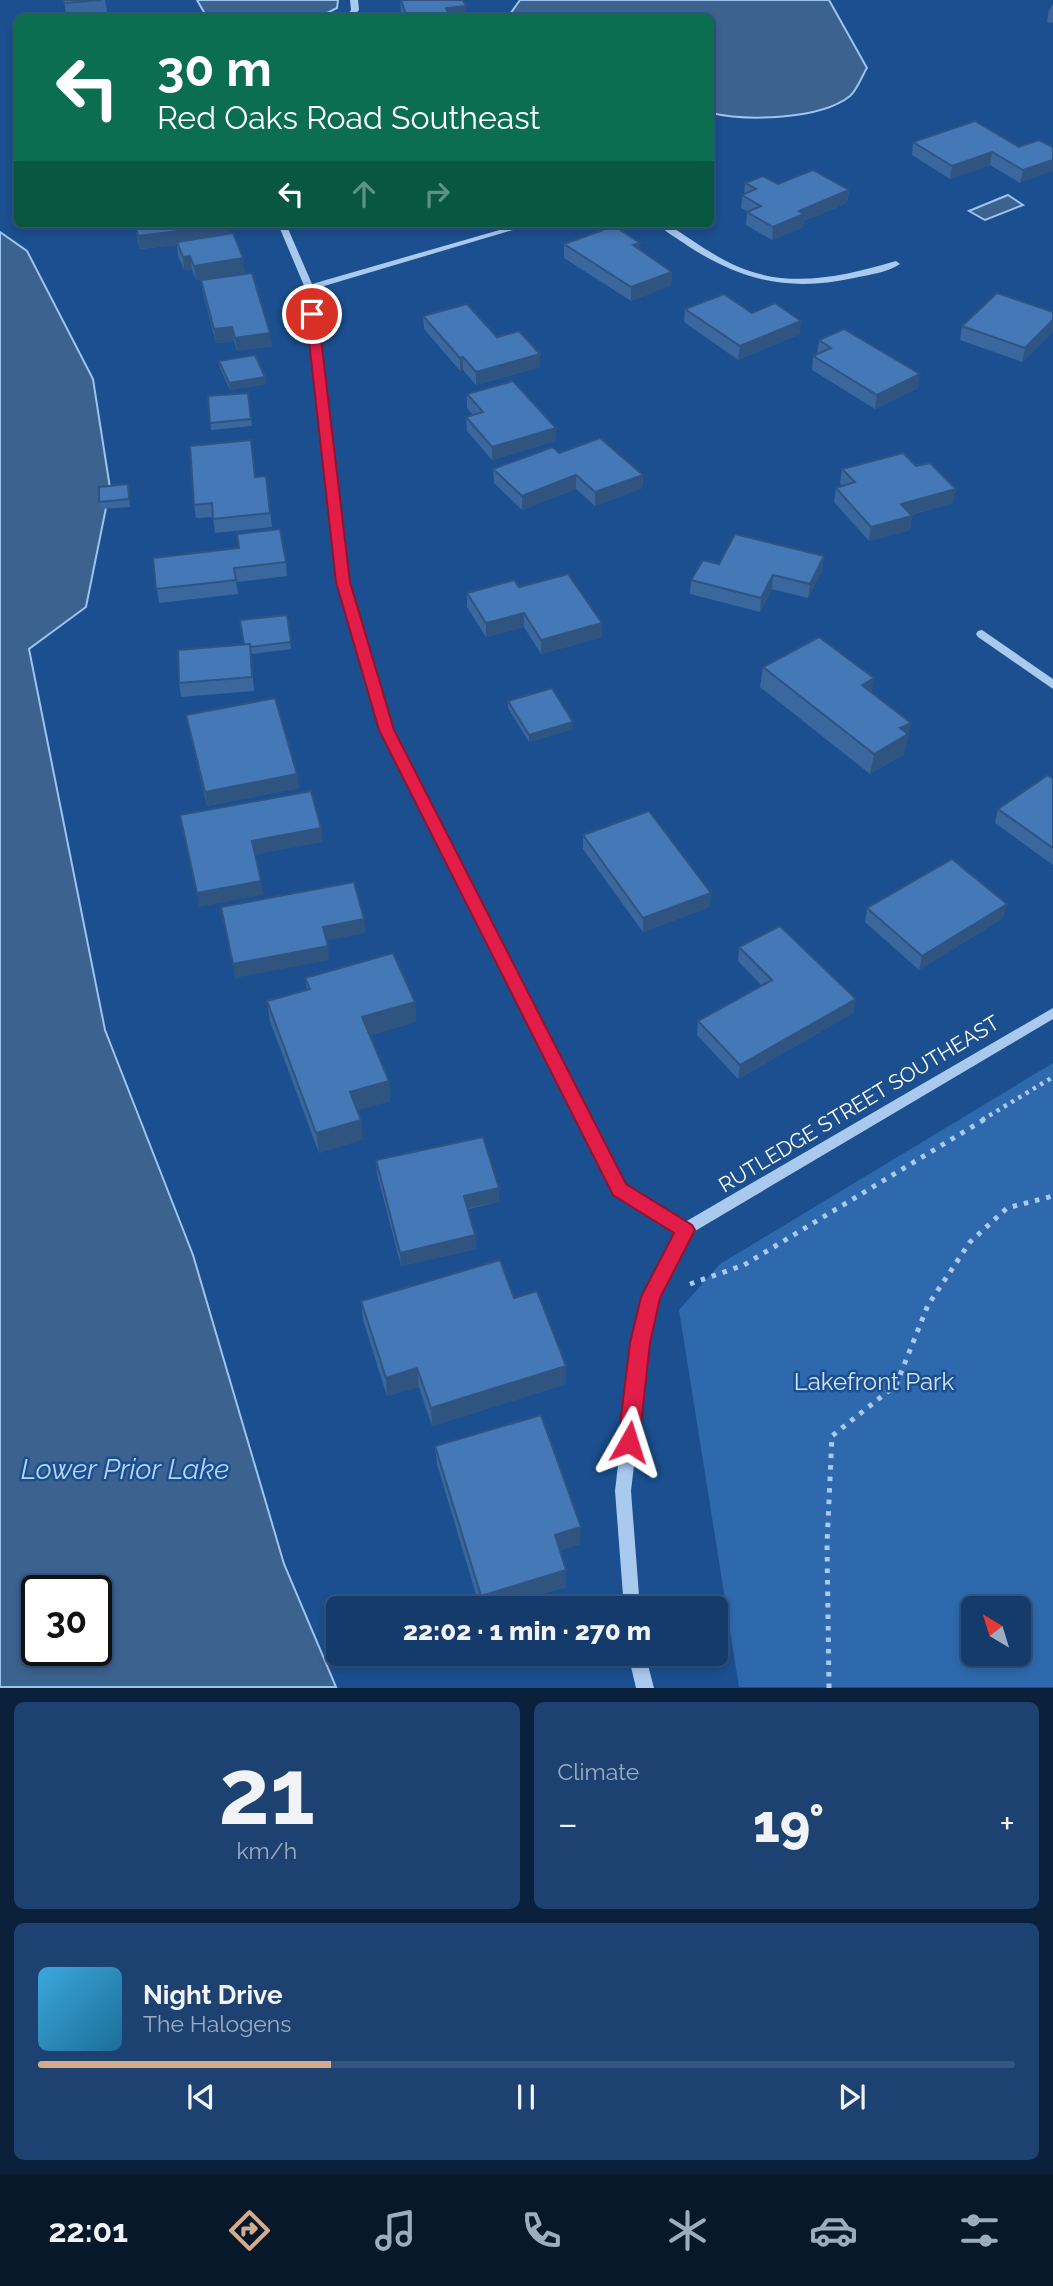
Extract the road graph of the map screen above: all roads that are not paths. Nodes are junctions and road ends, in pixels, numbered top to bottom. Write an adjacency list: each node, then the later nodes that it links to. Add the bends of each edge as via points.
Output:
1 (284, 228): 5 (street)
2 (515, 228): 5 (street)
3 (667, 228): 4 (street, via 740,271 799,284 850,279)
4 (896, 264)
5 (309, 288): 9 (street, via 343,582 387,730 620,1189)
6 (982, 634): 7 (street)
7 (1053, 685)
8 (1053, 1013): 9 (street, RUTLEDGE STREET SOUTHEAST)
9 (685, 1230): 10 (street, via 650,1297 640,1343 623,1491)
10 (631, 1596)
11 (640, 1666): 12 (street)
12 (645, 1688)

